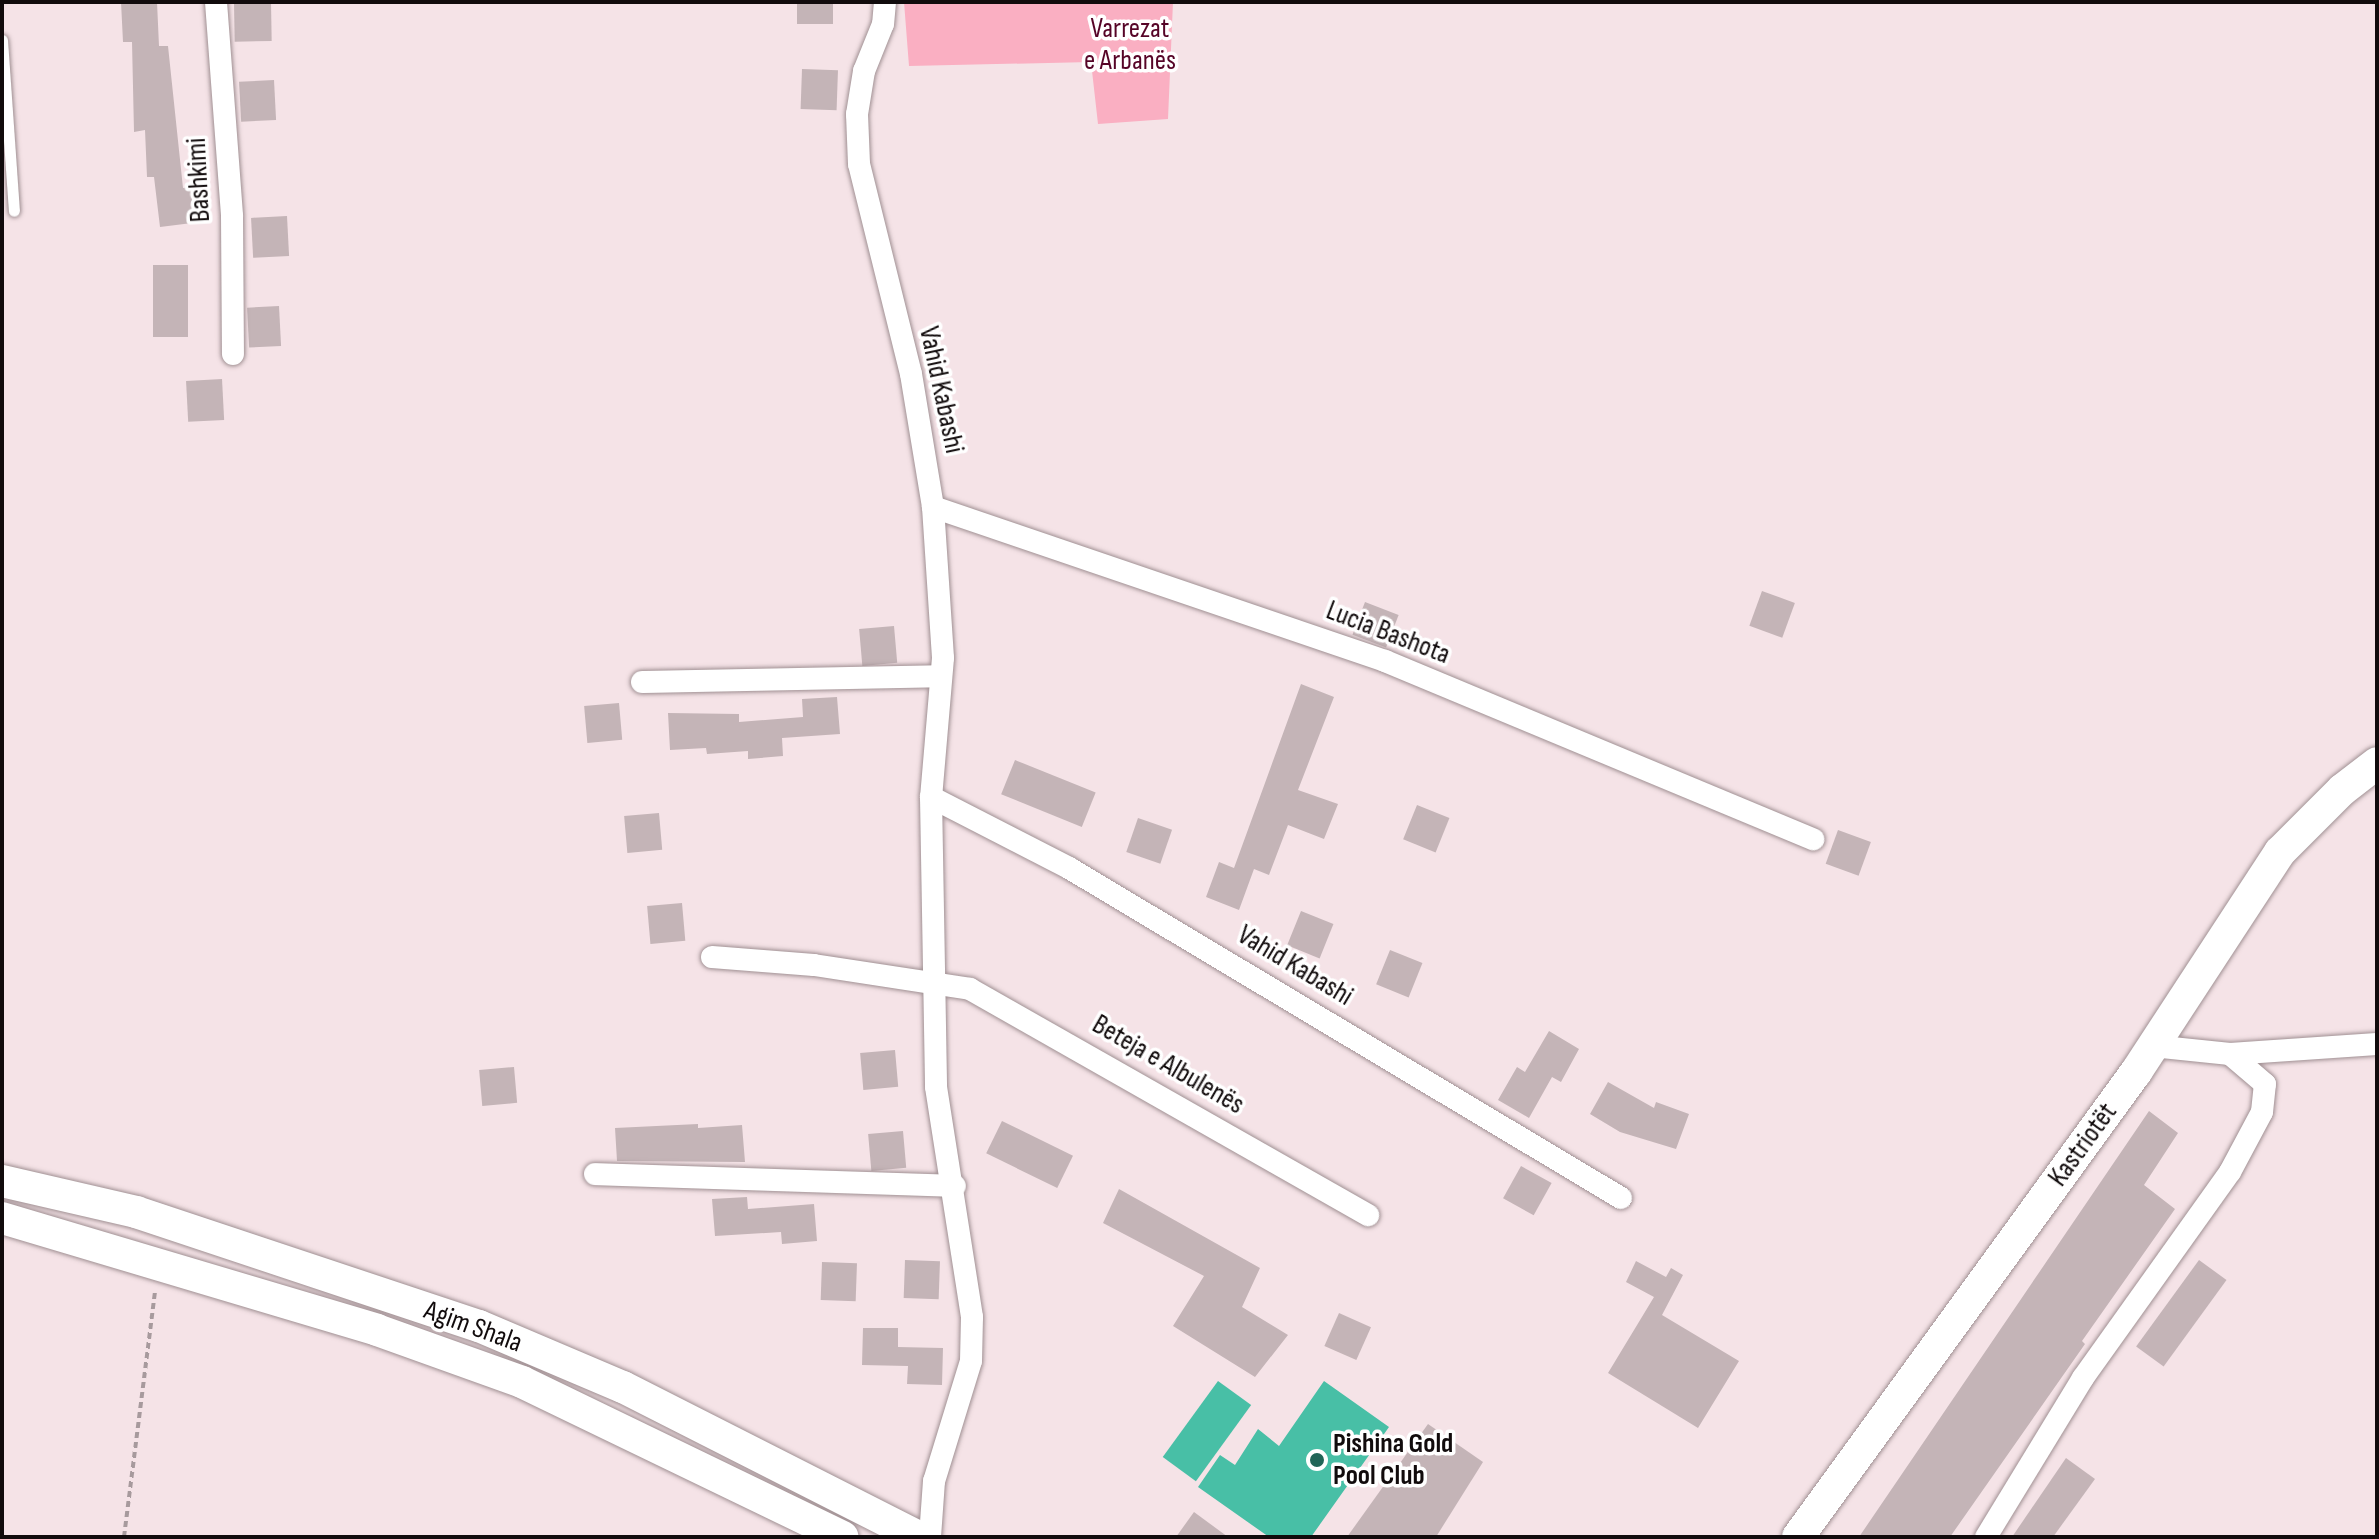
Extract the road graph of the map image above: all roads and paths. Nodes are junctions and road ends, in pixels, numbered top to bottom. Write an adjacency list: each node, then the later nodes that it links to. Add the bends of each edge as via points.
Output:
1 (216, 2): 5 (street, Bashkimi, via 232,216)
2 (885, 2): 6 (street, Vahid Kabashi, via 861,85 859,164 911,374)
3 (2, 40): 4 (lane)
4 (14, 211)
5 (233, 354)
6 (933, 507): 7 (street, Vahid Kabashi); 11 (street, Lucia Bashota, via 1385,661)
7 (941, 676): 8 (street); 10 (street, Vahid Kabashi)
8 (642, 682)
9 (2377, 763): 15 (main road, Kastriotët, via 2280,852)
10 (931, 797): 13 (street, Vahid Kabashi); 20 (street, Vahid Kabashi, via 1097,884)
11 (1813, 839)
12 (712, 957): 13 (street, Beteja e Albulenës, via 814,965)
13 (932, 983): 19 (street, Vahid Kabashi, via 936,1087); 21 (street, Beteja e Albulenës, via 970,989)
14 (2377, 1044): 16 (street)
15 (2152, 1046): 16 (street); 28 (main road, Kastriotët)
16 (2230, 1054): 29 (street, via 2265,1084 2262,1112 2230,1172 2083,1378)
17 (595, 1174): 19 (street)
18 (2, 1181): 26 (main road, Agim Shala, via 136,1212 479,1326 623,1387)
19 (955, 1186): 27 (street, Vahid Kabashi, via 972,1317 971,1361 934,1481)
20 (1621, 1198)
21 (1368, 1215)
22 (2, 1218): 23 (main road, Agim Shala)
23 (157, 1263): 24 (path, via 152,1344); 25 (main road, Agim Shala, via 377,1330 522,1382)
24 (124, 1537)
25 (842, 1537)
26 (919, 1537)
27 (930, 1537)
28 (1798, 1537)
29 (1986, 1537)

